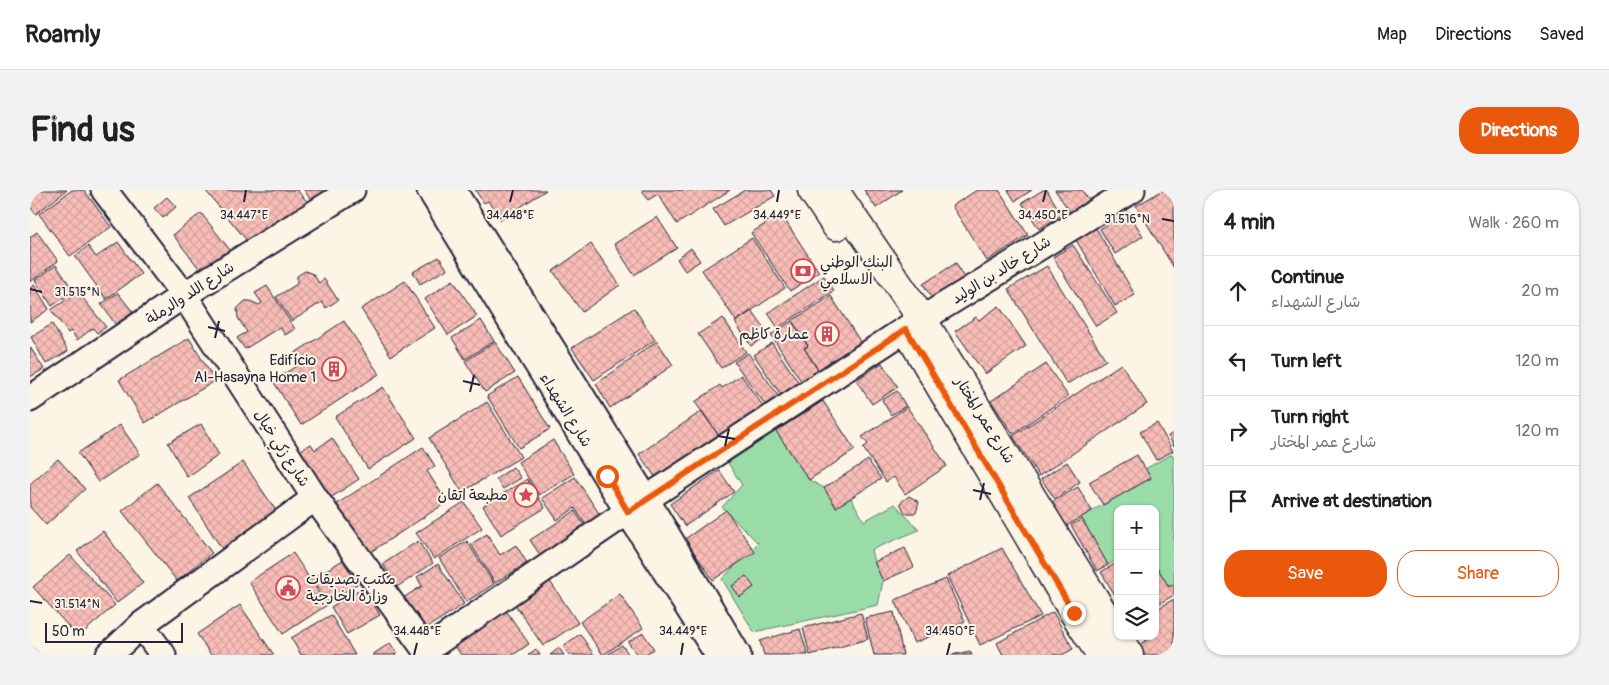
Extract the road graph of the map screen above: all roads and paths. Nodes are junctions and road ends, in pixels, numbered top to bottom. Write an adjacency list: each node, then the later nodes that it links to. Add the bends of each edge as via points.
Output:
1 (104, 190): 8 (street, شارع زكي خيال)
2 (352, 190): 8 (street, شارع اللد والرملة)
3 (430, 190): 12 (street, شارع الشهداء)
4 (453, 190): 12 (street, شارع الشهداء)
5 (812, 190): 9 (main road, شارع عمر المختار)
6 (834, 190): 9 (main road, شارع عمر المختار)
7 (1132, 190): 9 (street, شارع خالد بن الوليد)
8 (184, 295): 10 (street, شارع اللد والرملة); 11 (street, شارع زكي خيال)
9 (914, 324): 12 (street, شارع خالد بن الوليد); 19 (main road, شارع عمر المختار, via 1074,613); 20 (main road, شارع عمر المختار)
10 (30, 399)
11 (315, 498): 13 (street); 14 (street, شارع زكي خيال)
12 (637, 505): 14 (street, شارع خالد بن الوليد); 17 (street, شارع الشهداء); 18 (street, شارع الشهداء)
13 (141, 626): 15 (street); 16 (street)
14 (427, 653)
15 (109, 655)
16 (163, 655)
17 (718, 655)
18 (738, 655)
19 (1101, 655)
20 (1129, 655)

